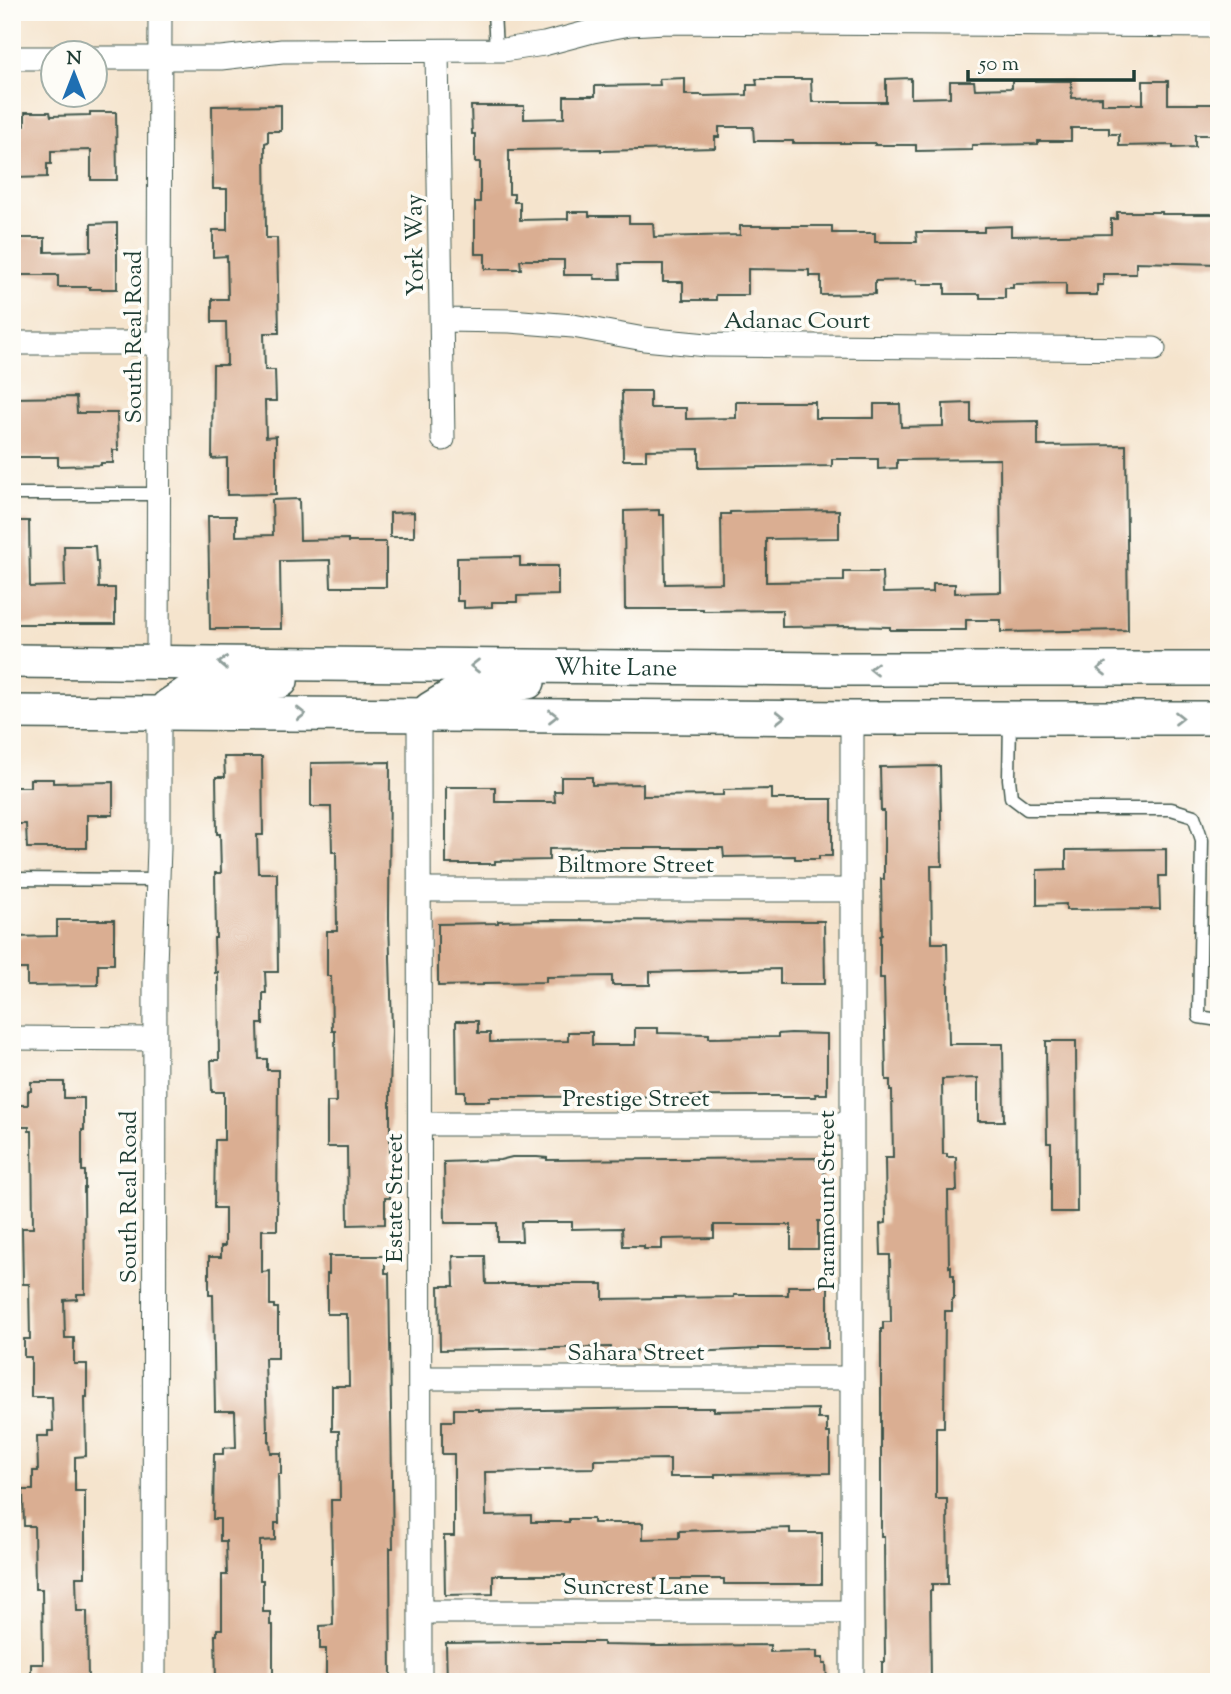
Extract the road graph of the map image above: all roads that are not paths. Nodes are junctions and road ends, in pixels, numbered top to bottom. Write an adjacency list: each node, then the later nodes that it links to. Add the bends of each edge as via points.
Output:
1 (160, 12): 12 (street, South Real Road)
2 (494, 12): 7 (lane)
3 (1218, 12): 6 (street)
4 (665, 17): 5 (street); 7 (street)
5 (941, 18): 6 (street)
6 (1218, 26)
7 (496, 50): 8 (street)
8 (437, 51): 12 (street, via 282,51); 13 (street, York Way)
9 (12, 58): 10 (street)
10 (38, 58)
11 (108, 58): 12 (street)
12 (160, 58): 15 (street, South Real Road)
13 (442, 320): 16 (street, Adanac Court, via 561,325 707,345); 17 (street, York Way)
14 (12, 343): 15 (street)
15 (160, 343): 19 (street, South Real Road)
16 (1154, 349)
17 (443, 439)
18 (12, 494): 19 (lane)
19 (159, 494): 21 (street, South Real Road)
20 (12, 661): 21 (main road, White Lane)
21 (158, 662): 22 (main road, White Lane, one-way to 21); 26 (main road, via 123,690)
22 (398, 666): 23 (main road, White Lane, one-way to 22); 28 (main road, via 187,693)
23 (610, 667): 24 (main road, White Lane, one-way to 23); 29 (main road, via 453,695)
24 (1157, 669): 25 (main road, White Lane); 31 (main road, via 1112,698)
25 (1219, 669)
26 (12, 703)
27 (12, 712): 28 (main road, White Lane)
28 (159, 713): 29 (main road, White Lane, one-way to 29); 35 (street, South Real Road)
29 (419, 715): 30 (main road, White Lane, one-way to 30); 36 (street, Estate Street)
30 (852, 718): 31 (main road, White Lane); 37 (street, Paramount Street)
31 (932, 718): 32 (main road, White Lane)
32 (1010, 718): 33 (main road, White Lane, one-way to 33); 38 (lane, via 1012,797 1027,808 1171,809 1194,816 1202,840 1199,1017)
33 (1219, 719)
34 (12, 879): 35 (lane)
35 (158, 880): 40 (street, South Real Road)
36 (420, 890): 37 (street, Biltmore Street); 41 (street, Estate Street)
37 (852, 890): 42 (street, Paramount Street)
38 (1219, 1020)
39 (12, 1038): 40 (street)
40 (154, 1039): 47 (street, South Real Road)
41 (420, 1124): 42 (street, Prestige Street); 43 (street, Estate Street)
42 (852, 1124): 44 (street, Paramount Street)
43 (420, 1378): 44 (street, Sahara Street); 45 (street, Estate Street)
44 (852, 1378): 46 (street, Paramount Street)
45 (420, 1612): 46 (street, Suncrest Lane); 48 (street, Estate Street)
46 (852, 1612): 49 (street, Paramount Street)
47 (154, 1682)
48 (420, 1682)
49 (852, 1682)

